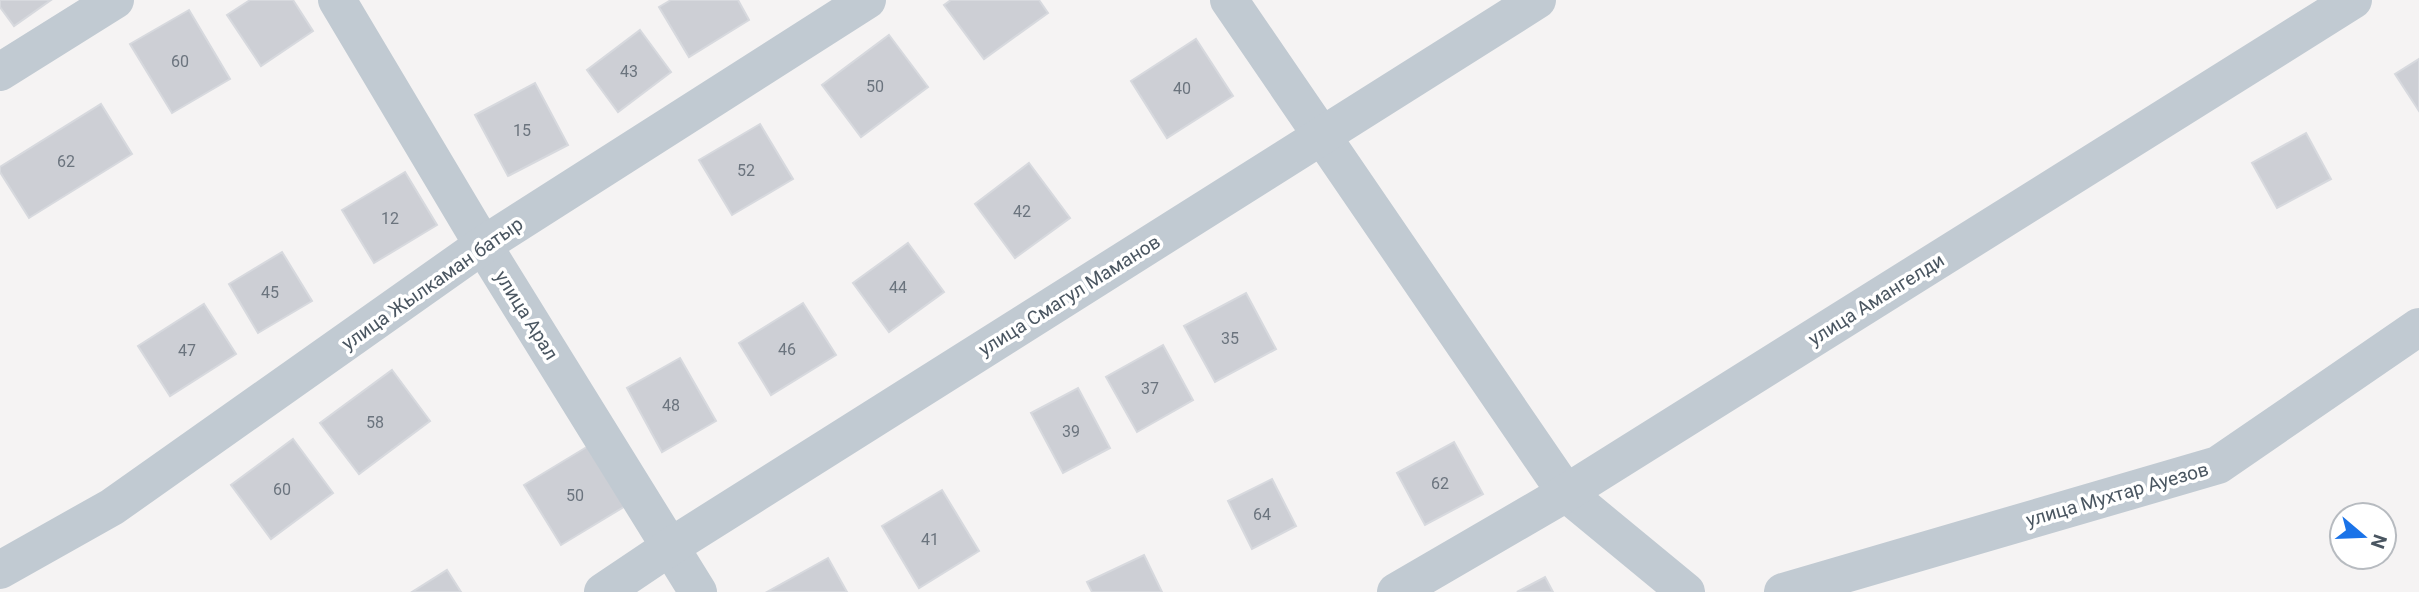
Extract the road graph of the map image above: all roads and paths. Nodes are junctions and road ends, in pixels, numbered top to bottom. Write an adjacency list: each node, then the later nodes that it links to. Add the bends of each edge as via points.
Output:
1 (115, 0): 7 (street)
2 (337, 0): 9 (street, улица Арал)
3 (867, 0): 9 (street, улица Жылкаман батыр)
4 (1229, 0): 8 (street)
5 (1536, 0): 8 (street, улица Смагул Маманов)
6 (2353, 0): 11 (street, улица Амангелди)
7 (0, 72)
8 (1322, 136): 11 (street); 12 (street, улица Смагул Маманов)
9 (483, 245): 12 (street, улица Арал); 13 (street, улица Жылкаман батыр, via 112,507)
10 (2419, 327): 18 (street, улица Мухтар Ауезов, via 2218,465)
11 (1566, 493): 16 (street, улица Амангелди); 17 (street)
12 (670, 547): 14 (street, улица Смагул Маманов); 15 (street, улица Арал)
13 (0, 570)
14 (603, 592)
15 (698, 592)
16 (1396, 592)
17 (1686, 592)
18 (1783, 592)

